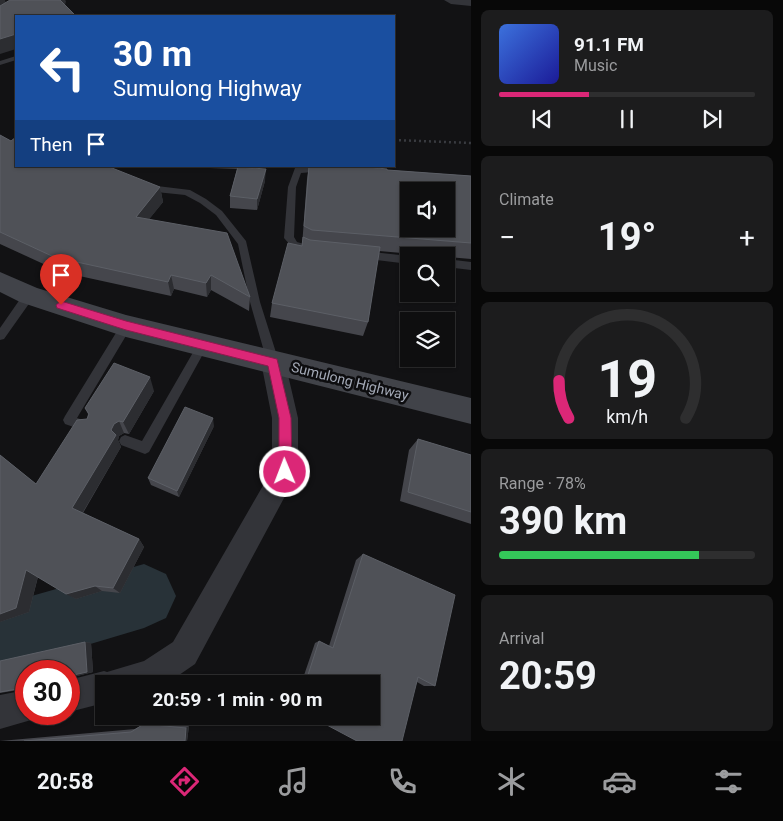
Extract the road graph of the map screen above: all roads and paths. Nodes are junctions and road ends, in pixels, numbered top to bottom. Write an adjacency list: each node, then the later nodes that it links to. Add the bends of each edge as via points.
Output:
1 (452, 0): 2 (street)
2 (470, 2)
3 (15, 58): 4 (lane)
4 (0, 63)
5 (395, 140): 6 (path)
6 (470, 143)
7 (330, 168): 9 (lane, via 298,170 292,187 289,238 294,244)
8 (136, 181): 19 (lane, via 156,189 187,192 203,201 219,213 243,243 255,302)
9 (317, 250)
10 (354, 254): 11 (lane)
11 (400, 259)
12 (455, 264): 13 (lane)
13 (470, 266)
14 (0, 281): 15 (main road, Sumulong Highway)
15 (29, 294): 16 (main road, Sumulong Highway); 17 (lane)
16 (126, 326): 18 (main road, Sumulong Highway); 21 (lane, via 69,420)
17 (0, 336)
18 (204, 345): 19 (main road, Sumulong Highway); 22 (lane, via 145,448)
19 (273, 362): 20 (main road, Sumulong Highway); 23 (street, via 285,418 285,472 184,653)
20 (470, 411)
21 (88, 427)
22 (125, 441)
23 (152, 675)
24 (95, 689): 25 (street)
25 (80, 693)
26 (15, 709): 27 (street)
27 (0, 712)

